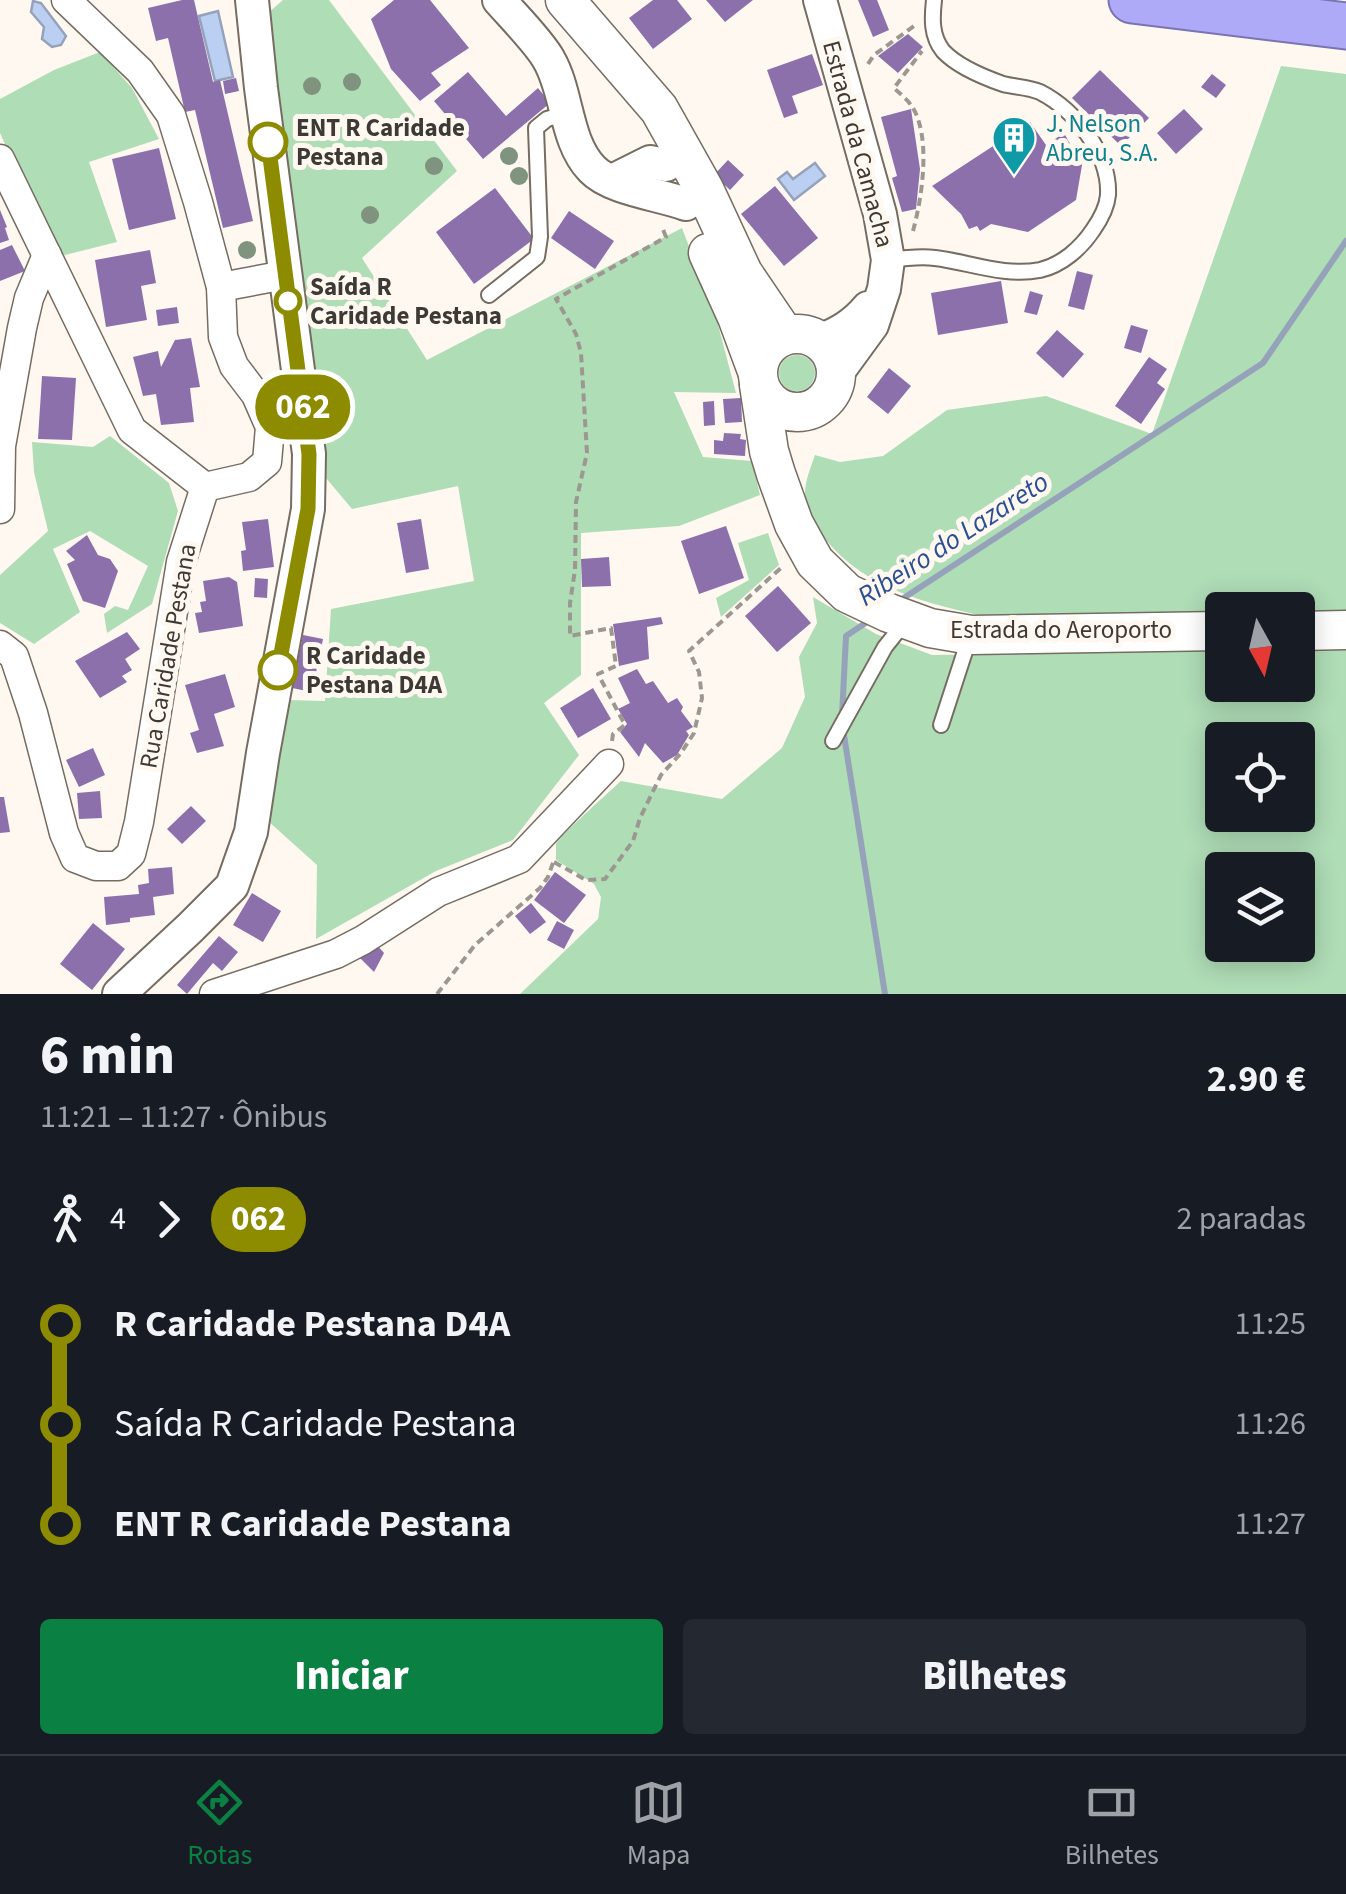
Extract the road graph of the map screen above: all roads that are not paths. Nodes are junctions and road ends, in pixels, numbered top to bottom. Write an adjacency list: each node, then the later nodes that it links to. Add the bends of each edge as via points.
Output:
1 (66, 0): 18 (street, via 140,70 170,115)
2 (252, 0): 16 (street)
3 (499, 0): 10 (street, via 550,60)
4 (565, 0): 9 (main road, Estrada do Aeroporto)
5 (820, 0): 17 (street, Estrada da Camacha, via 880,214)
6 (934, 0): 17 (lane, via 934,35 943,50 958,64 1060,104 1100,158 1108,198 1088,237 1063,262 1042,270 932,258)
7 (1132, 0): 8 (highway)
8 (1346, 26)
9 (607, 47): 12 (main road, Estrada do Aeroporto); 14 (main road, Estrada do Aeroporto, via 659,109)
10 (568, 113): 13 (street, via 592,170); 19 (lane, via 536,128 537,257)
11 (0, 159): 15 (street)
12 (666, 165): 13 (street, via 650,162); 14 (main road, Estrada do Aeroporto)
13 (612, 181): 14 (street, via 630,190)
14 (695, 196): 20 (main road, Estrada do Aeroporto, via 744,273); 21 (main road, Estrada do Aeroporto)
15 (47, 255): 23 (street, via 132,430); 25 (street, via 22,328 2,446)
16 (285, 275): 18 (street); 35 (street, via 309,454 308,509 251,832 232,886)
17 (886, 275): 20 (street, via 872,325)
18 (221, 287): 23 (street, via 223,337 270,427 266,462 249,478)
19 (489, 295)
20 (814, 350): 21 (main road, via 774,340 760,358); 22 (main road, via 834,385 816,407)
21 (758, 378): 22 (main road, via 765,397); 24 (main road, Estrada do Aeroporto)
22 (794, 414): 24 (main road)
23 (205, 488): 31 (street, Rua Caridade Pestana, via 181,562 139,822 131,854 118,866 75,858 14,656)
24 (784, 493): 26 (main road, Estrada do Aeroporto, via 816,562 847,593)
25 (0, 508)
26 (887, 612): 30 (main road, Estrada do Aeroporto); 33 (lane, via 885,647)
27 (1346, 630): 29 (main road)
28 (1205, 631): 30 (main road, Estrada do Aeroporto)
29 (1315, 631)
30 (970, 635): 32 (lane)
31 (0, 645)
32 (941, 726)
33 (833, 741)
34 (609, 764): 36 (street, via 544,863 519,859 438,892 336,954)
35 (119, 994)
36 (214, 994)

